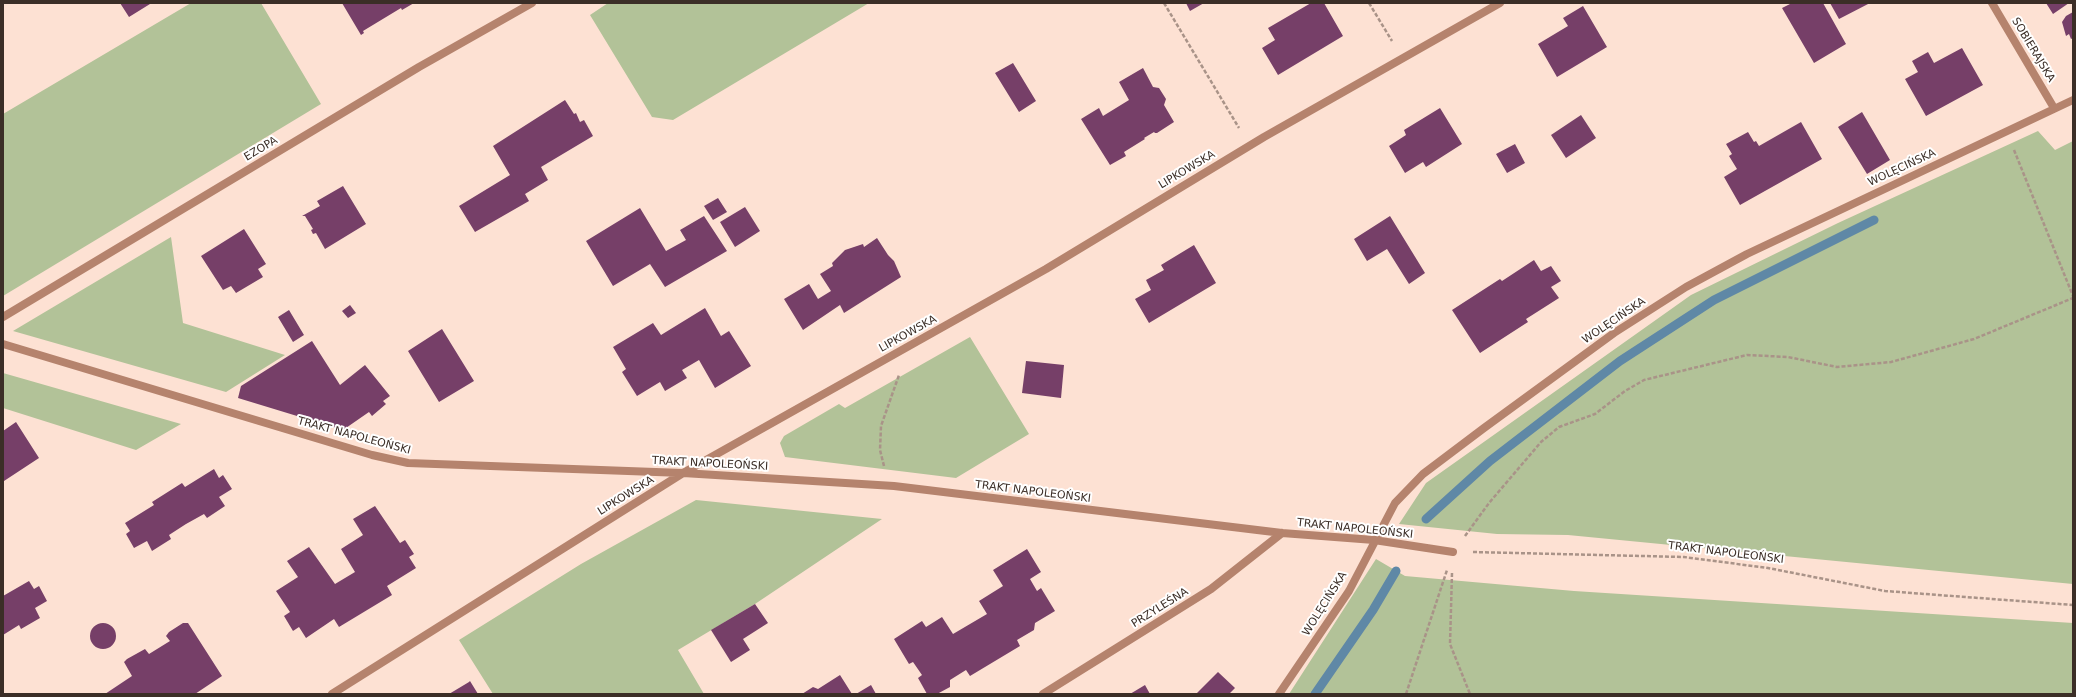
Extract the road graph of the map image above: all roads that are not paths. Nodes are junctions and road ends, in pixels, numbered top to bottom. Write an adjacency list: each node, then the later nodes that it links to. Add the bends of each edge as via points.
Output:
1 (532, 3): 6 (street, EZOPA, via 419,67)
2 (1500, 3): 8 (street, LIPKOWSKA, via 1250,145 1046,269)
3 (1992, 3): 5 (street, SOBIERAJSKA)
4 (2073, 100): 5 (street, WOLĘCIŃSKA)
5 (2054, 108): 10 (street, WOLĘCIŃSKA, via 1748,254 1686,287 1614,333 1423,474 1395,503)
6 (3, 317)
7 (3, 344): 8 (street, TRAKT NAPOLEOŃSKI, via 408,463)
8 (683, 473): 9 (street, TRAKT NAPOLEOŃSKI, via 894,486); 12 (street, LIPKOWSKA)
9 (1282, 533): 10 (street, TRAKT NAPOLEOŃSKI); 13 (street, PRZYLEŚNA, via 1211,589)
10 (1374, 540): 11 (street, TRAKT NAPOLEOŃSKI); 14 (street, WOLĘCIŃSKA, via 1349,591)
11 (1453, 552)
12 (332, 694)
13 (1043, 694)
14 (1279, 694)

